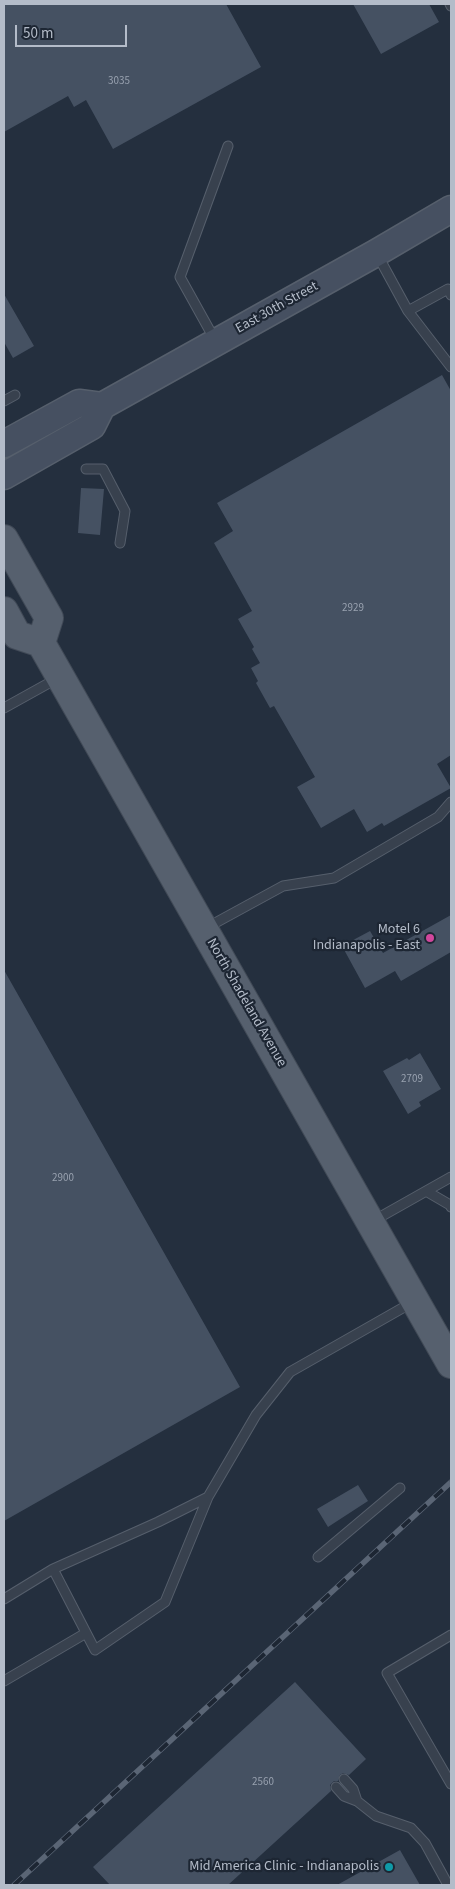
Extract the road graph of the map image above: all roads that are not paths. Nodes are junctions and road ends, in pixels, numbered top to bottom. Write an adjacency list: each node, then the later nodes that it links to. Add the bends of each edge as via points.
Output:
1 (228, 146): 6 (lane, via 180,277)
2 (451, 209): 3 (main road, East 30th Street)
3 (376, 253): 5 (lane); 6 (main road, East 30th Street)
4 (451, 296): 5 (lane, via 448,289)
5 (408, 311): 7 (lane)
6 (216, 342): 10 (main road, East 30th Street)
7 (451, 367)
8 (15, 395): 9 (lane)
9 (4, 401)
10 (102, 406): 11 (main road, via 79,403); 13 (main road, via 92,426)
11 (4, 444)
12 (86, 469): 15 (lane, via 103,469 125,511)
13 (4, 476)
14 (4, 539): 17 (main road, via 49,618)
15 (120, 543)
16 (4, 611): 17 (main road, via 17,635)
17 (41, 643): 18 (main road, North Shadeland Avenue)
18 (60, 677): 19 (lane); 21 (main road, North Shadeland Avenue)
19 (4, 708)
20 (451, 802): 21 (lane, via 438,817 334,878 283,886)
21 (204, 929): 25 (main road, North Shadeland Avenue)
22 (451, 1177): 23 (lane)
23 (426, 1191): 24 (lane); 25 (lane)
24 (451, 1207)
25 (371, 1222): 26 (main road, North Shadeland Avenue)
26 (416, 1301): 27 (main road, North Shadeland Avenue); 29 (lane, via 290,1372 256,1415)
27 (451, 1364)
28 (400, 1488): 30 (lane)
29 (208, 1497): 31 (lane); 33 (lane, via 165,1602 95,1650)
30 (318, 1557)
31 (53, 1569): 32 (lane); 33 (lane)
32 (4, 1599)
33 (86, 1633): 35 (lane)
34 (451, 1635): 37 (lane, via 387,1673)
35 (4, 1681)
36 (344, 1779): 39 (lane, via 353,1789)
37 (451, 1784)
38 (336, 1787): 39 (lane, via 344,1796)
39 (357, 1801): 40 (lane, via 376,1816 411,1828 425,1843)
40 (448, 1885)

